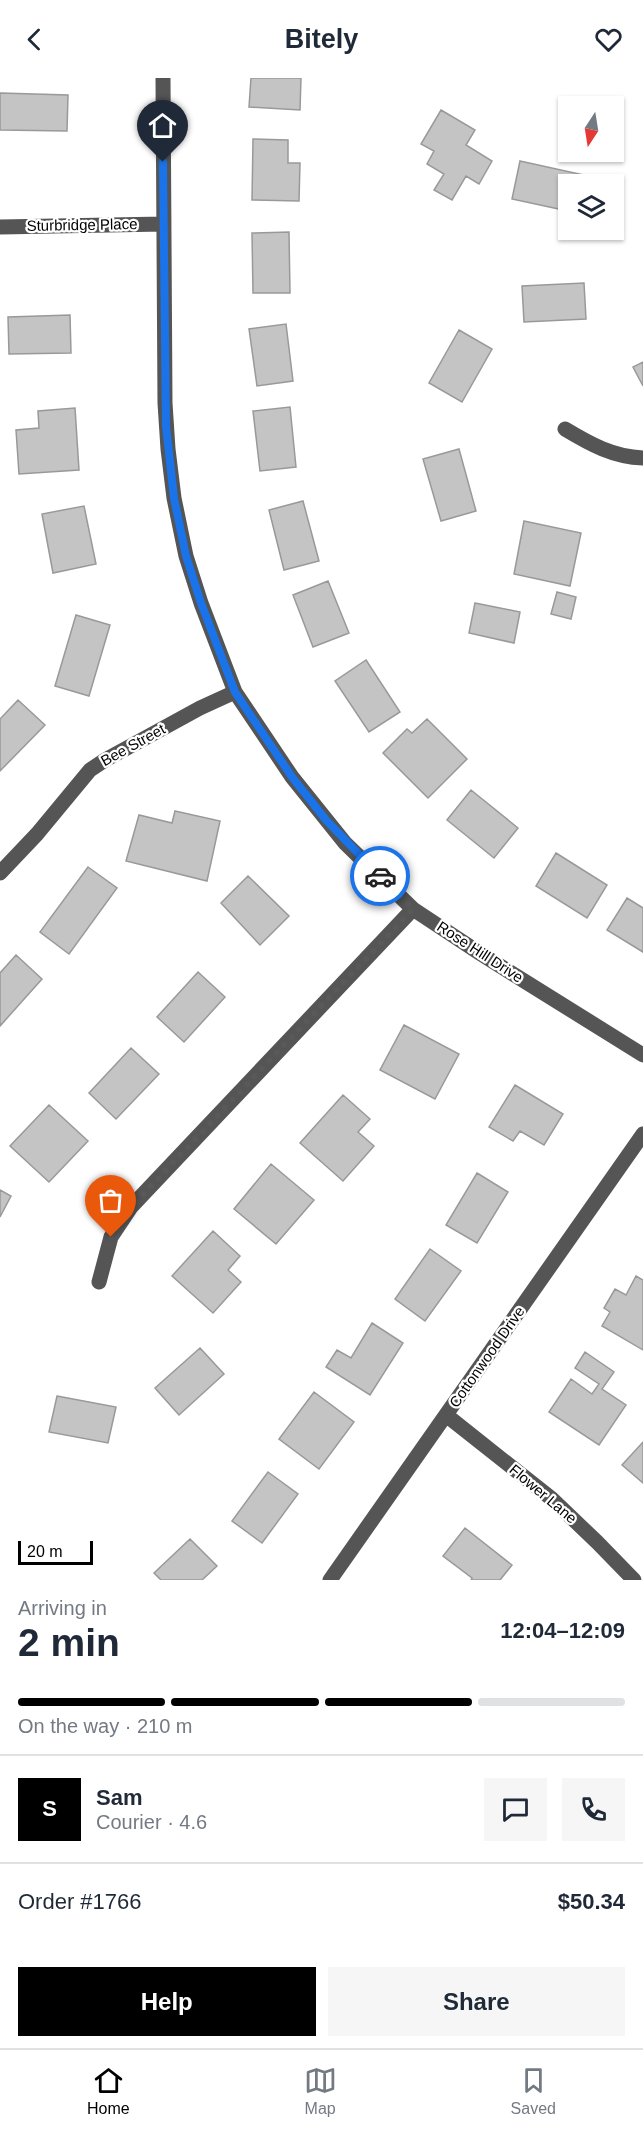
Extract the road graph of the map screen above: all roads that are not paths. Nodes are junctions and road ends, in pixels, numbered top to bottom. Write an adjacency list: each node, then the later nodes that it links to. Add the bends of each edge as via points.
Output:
1 (163, 78): 2 (street, Rose Hill Drive)
2 (164, 224): 3 (street, Sturbridge Place); 6 (street, Rose Hill Drive, via 165,403 174,498 186,556)
3 (0, 226)
4 (565, 429): 5 (street, via 599,449)
5 (643, 458)
6 (235, 692): 7 (street, Bee Street, via 90,770); 8 (street, Rose Hill Drive, via 326,820)
7 (0, 873)
8 (413, 909): 9 (street, Rose Hill Drive); 11 (street, via 131,1207 111,1237)
9 (643, 1054)
10 (643, 1134): 12 (street, Cottonwood Drive)
11 (99, 1282)
12 (446, 1416): 13 (street, Cottonwood Drive); 14 (street, Flower Lane, via 552,1499)
13 (330, 1580)
14 (634, 1580)

